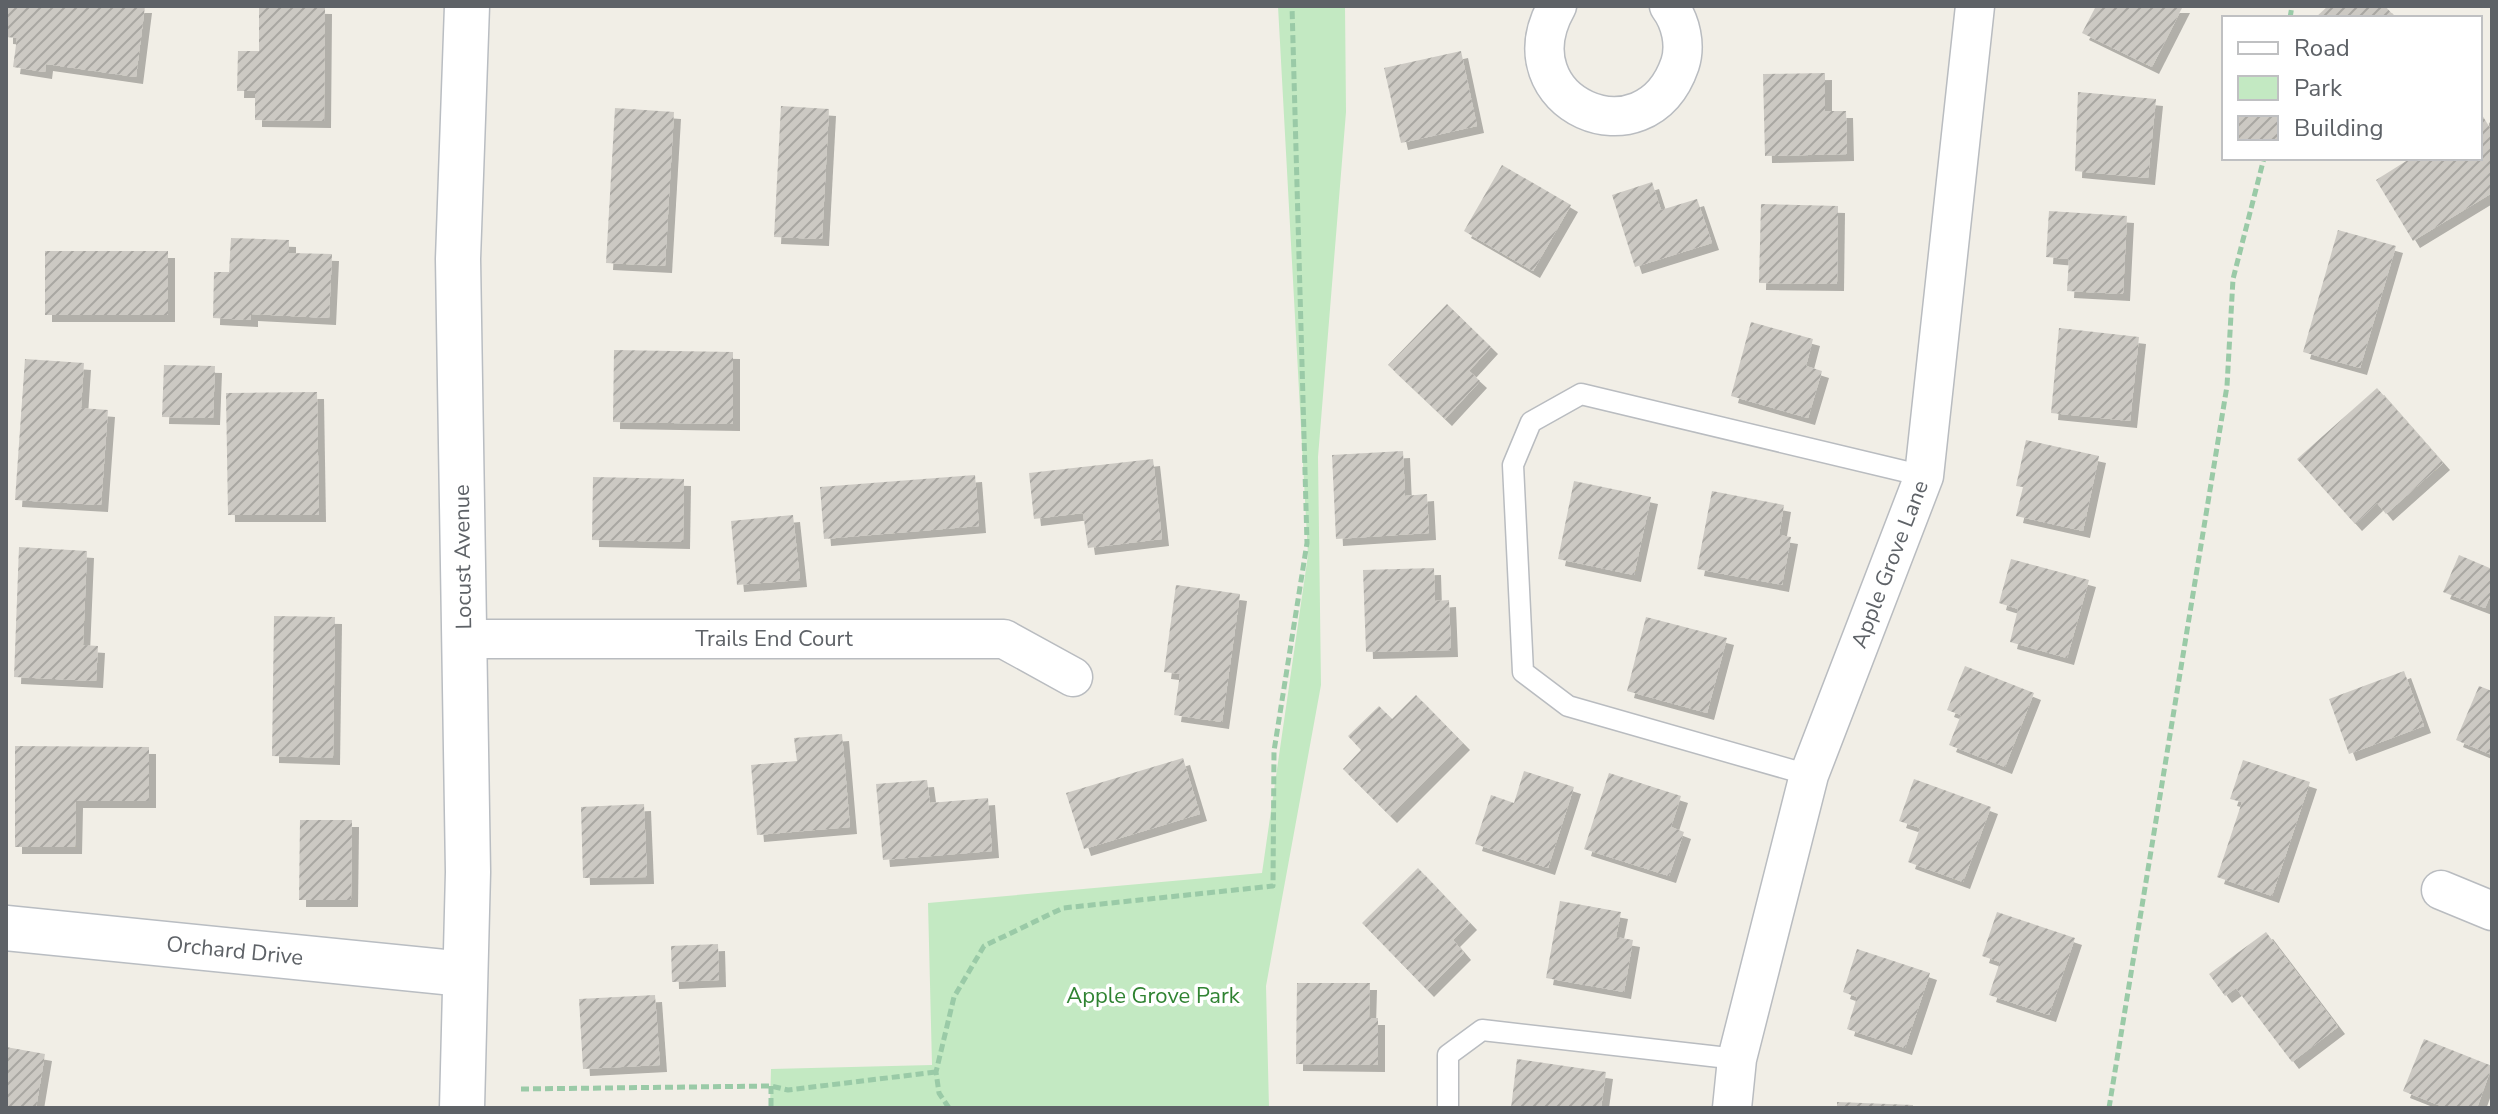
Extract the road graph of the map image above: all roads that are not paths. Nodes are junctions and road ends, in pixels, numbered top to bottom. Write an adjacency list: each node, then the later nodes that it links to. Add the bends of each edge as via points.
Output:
1 (467, 6): 6 (street, Locust Avenue, via 458,259)
2 (1557, 6): 4 (street, via 1543,48 1549,77 1564,97 1602,116 1626,116 1656,102 1673,85 1683,54)
3 (1975, 6): 5 (street, Apple Grove Lane)
4 (1673, 7)
5 (1924, 476): 8 (street, Apple Grove Lane); 8 (lane, via 1581,394 1531,422 1513,465 1523,672 1568,706)
6 (464, 639): 7 (street, Trails End Court, via 1004,639); 12 (street, Locust Avenue)
7 (1073, 677)
8 (1809, 775): 13 (street, Apple Grove Lane)
9 (2441, 890): 10 (street)
10 (2492, 911)
11 (6, 928): 12 (street, Orchard Drive)
12 (464, 974): 14 (street, Locust Avenue)
13 (1737, 1059): 15 (lane, via 1482,1030 1448,1055); 16 (street, Apple Grove Lane)
14 (462, 1108)
15 (1448, 1108)
16 (1732, 1108)

